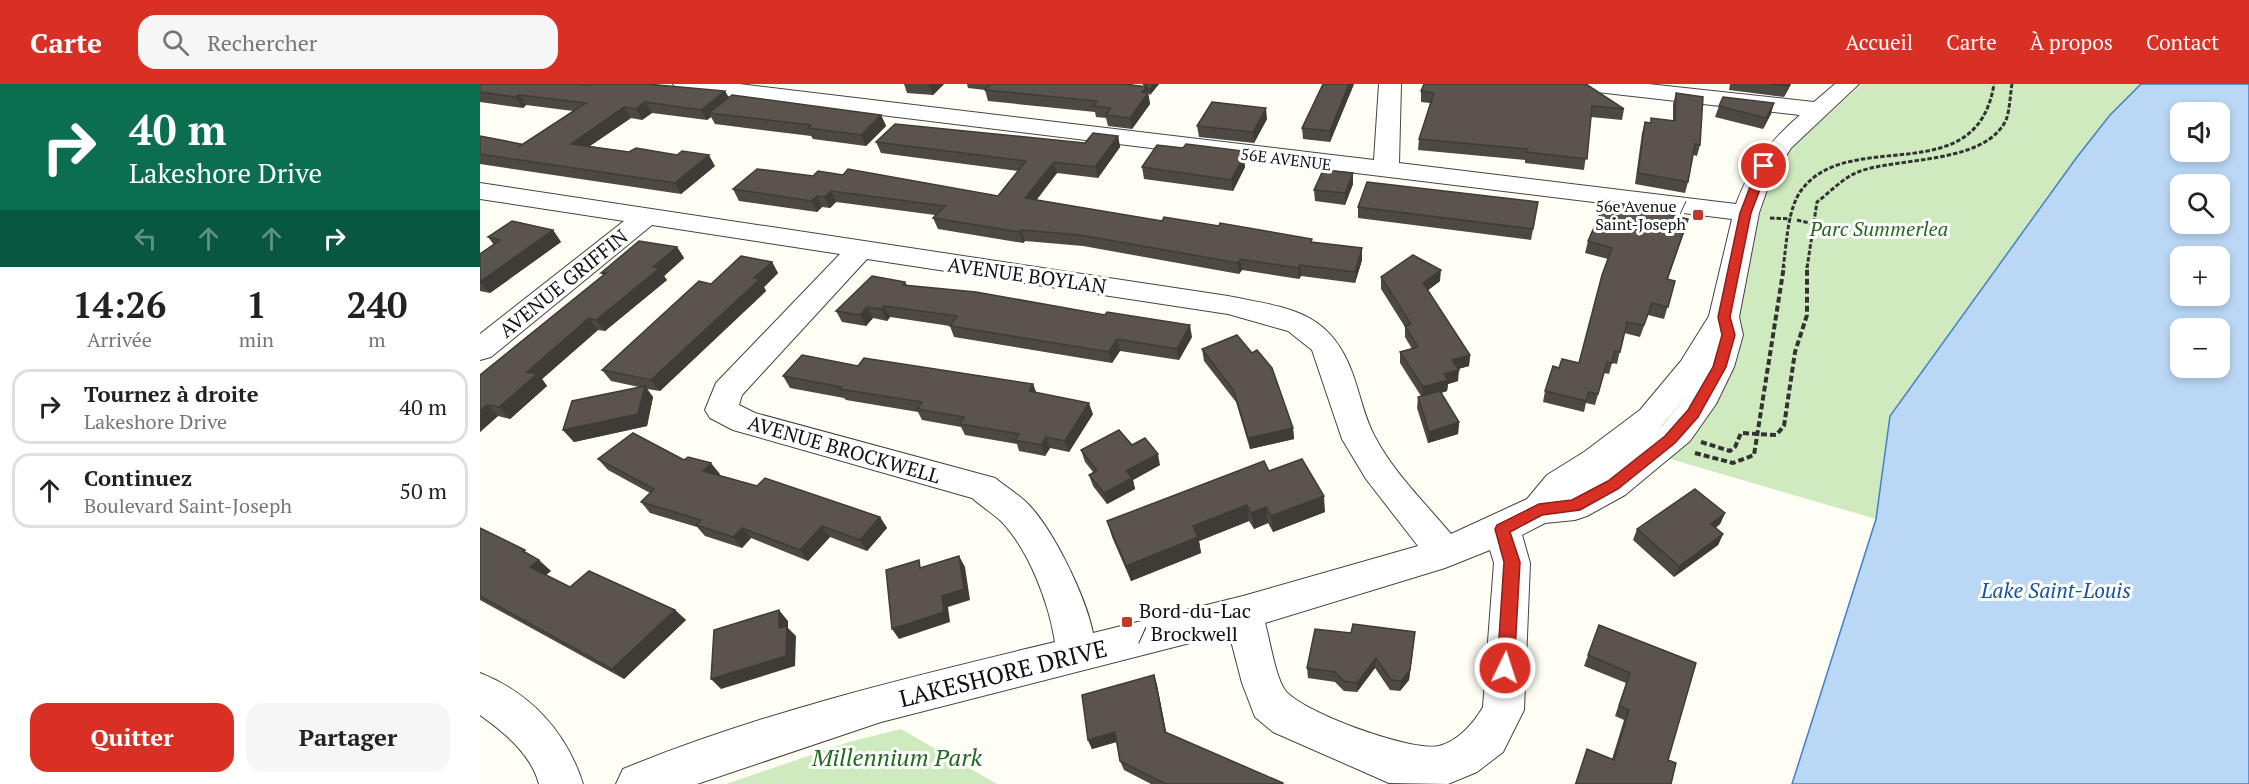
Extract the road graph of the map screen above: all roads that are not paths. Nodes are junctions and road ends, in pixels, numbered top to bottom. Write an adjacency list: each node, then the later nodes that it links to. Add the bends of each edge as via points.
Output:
1 (684, 84): 6 (street, 56E AVENUE)
2 (1389, 84): 6 (street)
3 (1588, 84): 5 (street)
4 (1848, 84): 5 (street, LAKESHORE DRIVE)
5 (1820, 110): 8 (street, LAKESHORE DRIVE, via 1772,154)
6 (1386, 169): 8 (street, 56E AVENUE)
7 (480, 191): 9 (street, AVENUE BOYLAN)
8 (1746, 213): 12 (street, LAKESHORE DRIVE, via 1724,317 1728,335 1719,367 1705,396 1678,432 1613,485 1575,506 1539,509)
9 (646, 217): 10 (street, AVENUE BOYLAN); 11 (street, AVENUE GRIFFIN)
10 (860, 250): 13 (street, AVENUE BOYLAN, via 1228,305 1305,327 1328,352 1358,436 1370,458); 15 (street, AVENUE BROCKWELL, via 727,391 721,410 744,422 983,488 1013,511 1034,537 1070,614)
11 (480, 350)
12 (1502, 529): 13 (street, LAKESHORE DRIVE); 14 (street, via 1512,562 1503,710 1488,738 1462,757 1438,766 1415,768 1389,762 1288,718 1270,702)
13 (1445, 554): 14 (street, LAKESHORE DRIVE)
14 (1242, 613): 15 (street, LAKESHORE DRIVE)
15 (1077, 655): 18 (street, LAKESHORE DRIVE, via 861,709)
16 (480, 692): 17 (street, via 540,740)
17 (561, 784)
18 (638, 784)

